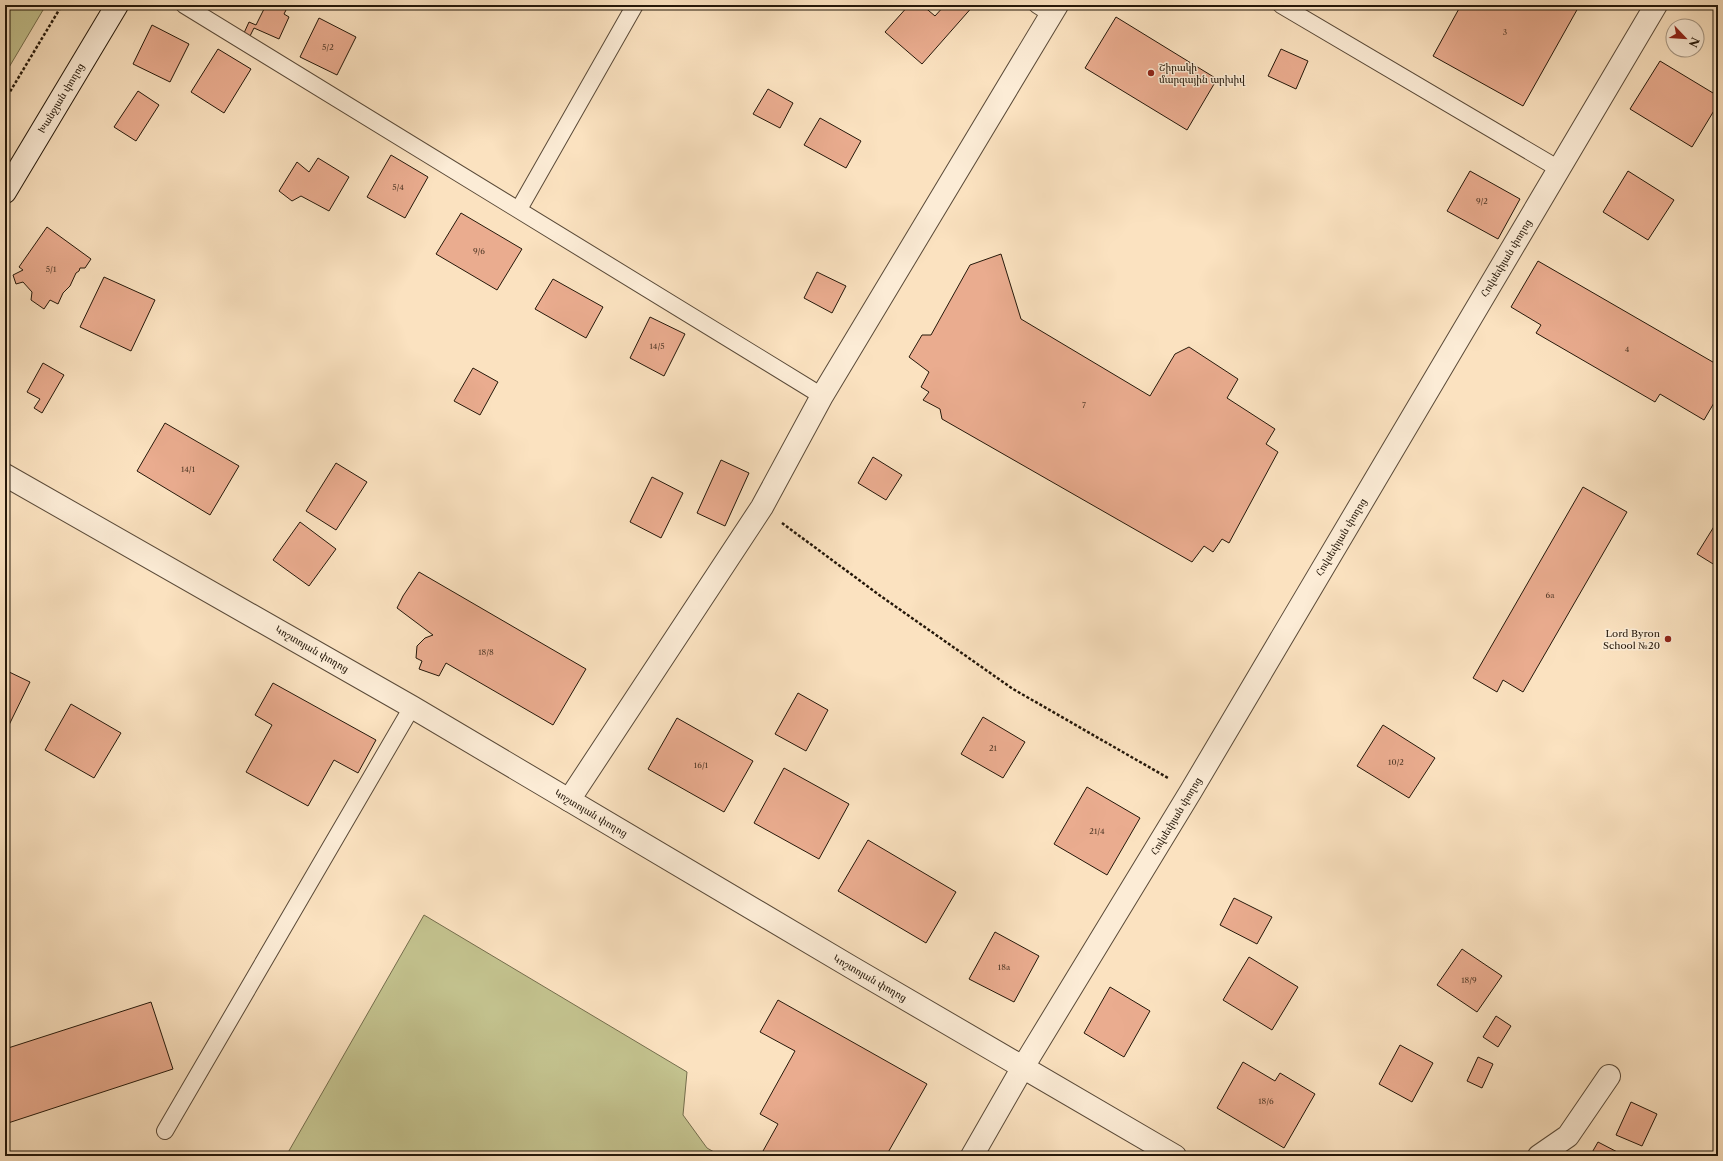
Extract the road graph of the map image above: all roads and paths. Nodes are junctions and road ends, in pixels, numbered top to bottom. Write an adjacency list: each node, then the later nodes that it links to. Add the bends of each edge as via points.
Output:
1 (62, 5): 8 (path)
2 (116, 5): 10 (street, Խանջյան փողոց)
3 (184, 5): 11 (lane)
4 (634, 5): 11 (lane)
5 (1281, 5): 9 (lane)
6 (1656, 5): 9 (street, Հովսեփյան փողոց)
7 (1048, 8): 12 (street)
8 (5, 100)
9 (1559, 169): 16 (street, Հովսեփյան փողոց)
10 (5, 192)
11 (519, 209): 12 (lane)
12 (822, 396): 14 (street)
13 (5, 475): 15 (street, Կոշտոյան փողոց)
14 (762, 507): 16 (path, via 882,597 1014,689); 17 (street)
15 (412, 707): 17 (street, Կոշտոյան փողոց); 20 (lane)
16 (1191, 791): 18 (street, Հովսեփյան փողոց)
17 (570, 800): 18 (street, Կոշտոյան փողոց)
18 (1023, 1067): 21 (street, Հովսեփյան փողոց); 22 (street, Կոշտոյան փողոց)
19 (1609, 1076): 23 (street, via 1568,1136)
20 (165, 1131)
21 (972, 1156)
22 (1175, 1156)
23 (1539, 1156)

